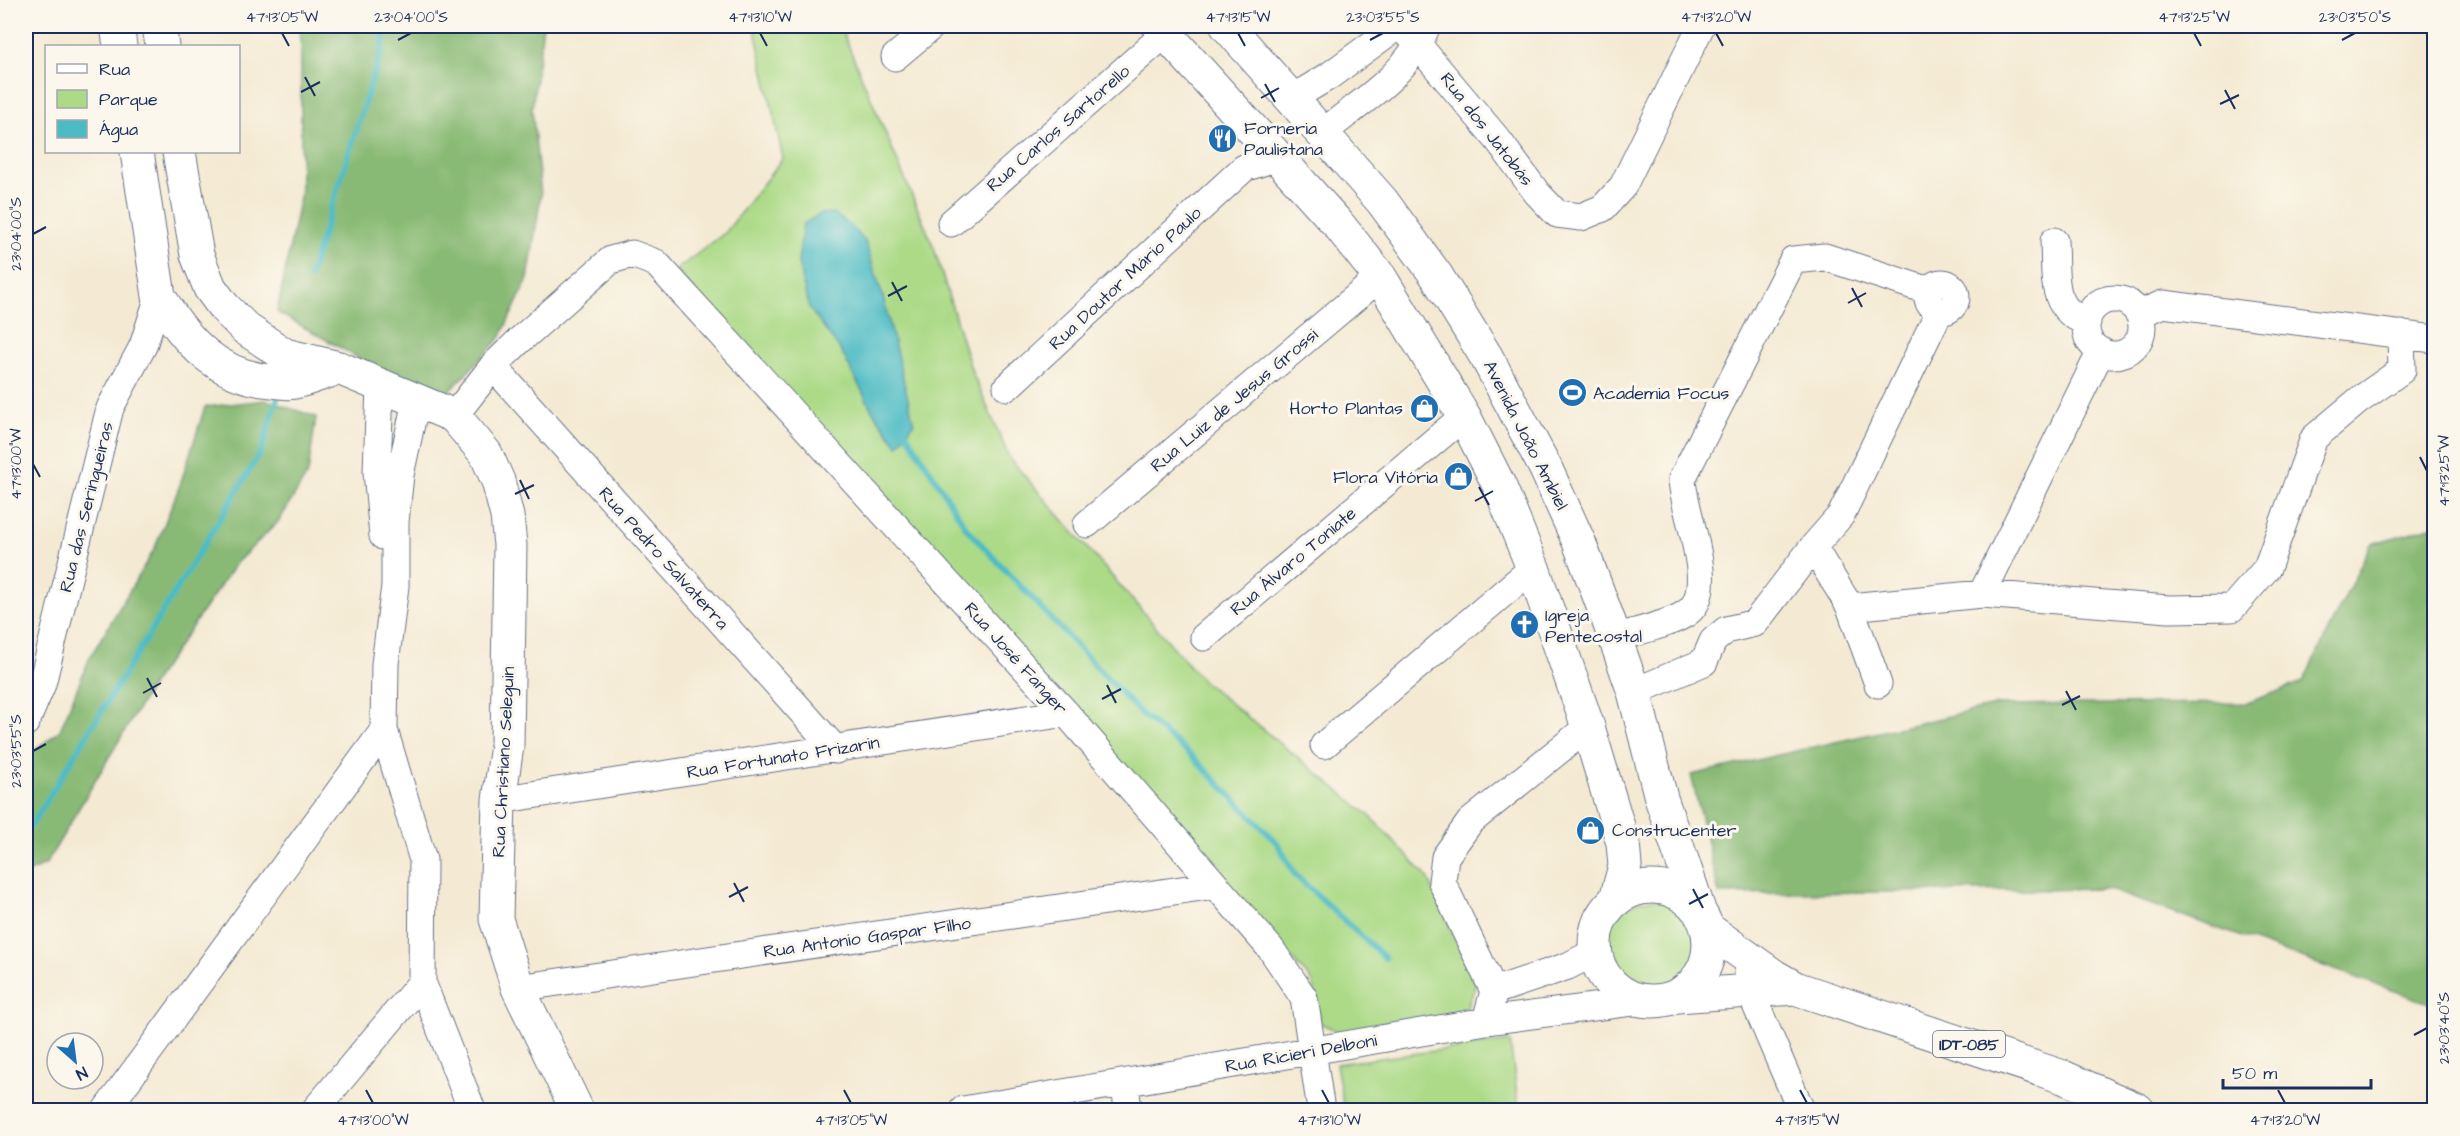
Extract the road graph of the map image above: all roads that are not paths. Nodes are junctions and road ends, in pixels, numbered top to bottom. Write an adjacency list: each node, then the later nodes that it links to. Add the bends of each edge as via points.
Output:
1 (117, 26): 9 (main road)
2 (159, 26): 10 (main road)
3 (932, 26): 11 (street)
4 (1227, 26): 12 (main road, Avenida João Ambiel)
5 (1397, 26): 12 (street)
6 (1701, 26): 8 (street, Rua dos Jatobás, via 1623,186 1603,208 1581,217 1557,214 1537,193)
7 (1163, 29): 13 (main road); 19 (street, Rua Carlos Sartorello)
8 (1416, 32): 14 (street, via 1401,69)
9 (120, 45)
10 (162, 45)
11 (895, 57)
12 (1291, 99): 13 (main road, via 1275,100 1262,107 1254,116); 14 (main road, Avenida João Ambiel)
13 (1252, 128): 17 (main road); 18 (street)
14 (1324, 132): 17 (main road, via 1300,154); 44 (main road, Avenida João Ambiel, via 1416,247 1487,358 1545,466)
15 (137, 153): 22 (main road)
16 (178, 153): 27 (main road, Rua Christiano Seleguin, via 197,255 210,288 238,322)
17 (1278, 157): 18 (street, Rua Doutor Mário Paulo); 21 (main road)
18 (1244, 168): 33 (street, Rua Doutor Mário Paulo)
19 (951, 223)
20 (2054, 241): 24 (street, via 2061,306 2073,318)
21 (1380, 277): 36 (main road); 37 (street, Rua Luiz de Jesus Grossi)
22 (159, 296): 31 (main road, via 171,316 214,363); 48 (street, Rua das Seringueiras, via 143,346 110,408 42,684)
23 (2139, 314): 24 (street, via 2127,302 2110,299 2095,307); 25 (street, via 2163,304); 28 (street, via 2142,331 2133,346 2118,354)
24 (2086, 322): 28 (street, via 2089,339)
25 (2401, 334): 26 (street); 41 (street, via 2402,370 2314,438 2267,567 2232,608 2169,609)
26 (2434, 339)
27 (270, 347): 30 (main road, Rua Christiano Seleguin, via 285,355); 31 (main road, via 266,368)
28 (2101, 351): 41 (street)
29 (493, 366): 35 (street); 47 (street, Rua José Fanger, via 611,260 632,254 656,263); 52 (street, Rua Pedro Salvaterra)
30 (339, 368): 31 (main road, via 293,383); 32 (main road, Rua Christiano Seleguin)
31 (250, 379)
32 (380, 386): 34 (main road, Rua Christiano Seleguin); 40 (street, via 380,522)
33 (1007, 387)
34 (416, 401): 35 (main road, Rua Christiano Seleguin); 40 (street, via 400,475)
35 (454, 416): 53 (main road, Rua Christiano Seleguin, via 486,454 507,516 507,746)
36 (1464, 416): 39 (main road, via 1500,487); 43 (street, Rua Álvaro Toniate)
37 (1087, 524)
38 (1813, 547): 42 (street); 44 (street, via 1841,515 1934,301 1826,257 1793,260 1682,480 1683,500 1701,562 1700,596 1687,614); 46 (street, via 1755,623 1726,630 1713,641 1704,662)
39 (1533, 568): 49 (main road); 51 (street)
40 (395, 586): 50 (street, via 385,664)
41 (1982, 594): 42 (street)
42 (1850, 607): 45 (street)
43 (1204, 636)
44 (1615, 638): 46 (main road, Avenida João Ambiel)
45 (1878, 684)
46 (1634, 692): 56 (main road, Avenida João Ambiel, via 1661,798)
47 (1066, 713): 52 (street, Rua Fortunato Frizarin); 54 (street, Rua José Fanger)
48 (26, 722)
49 (1587, 727): 55 (main road, via 1623,843 1625,866); 62 (street, via 1470,822 1445,857 1442,882)
50 (384, 730): 59 (street, via 423,860); 69 (street)
51 (1324, 745)
52 (836, 750): 53 (street, Rua Fortunato Frizarin)
53 (500, 800): 60 (main road, Rua Christiano Seleguin, via 496,919)
54 (1215, 885): 60 (street, Rua Antonio Gaspar Filho); 67 (street, Rua José Fanger, via 1271,949 1304,998)
55 (1616, 899): 56 (main road, via 1652,886 1671,889 1688,898); 57 (main road, via 1603,913 1596,930)
56 (1704, 921): 58 (main road); 64 (main road, Avenida João Ambiel, via 1709,949 1704,968 1693,985)
57 (1595, 952): 62 (street, via 1568,966); 65 (main road, via 1598,967 1608,982 1622,994)
58 (1747, 958): 61 (main road); 63 (street)
59 (422, 982): 70 (street); 71 (street)
60 (518, 988): 72 (main road, Rua Christiano Seleguin)
61 (1795, 988): 63 (main road); 77 (main road, IDT-085, via 2063,1077)
62 (1494, 991): 66 (street)
63 (1750, 991): 64 (main road); 76 (street)
64 (1677, 996): 65 (main road)
65 (1640, 1001): 66 (street, Rua Ricieri Delboni)
66 (1486, 1022): 67 (street, Rua Ricieri Delboni)
67 (1311, 1050): 68 (street, Rua Ricieri Delboni); 75 (street, Rua José Fanger)
68 (1125, 1084): 73 (street, Rua Ricieri Delboni); 74 (street)
69 (106, 1110)
70 (315, 1110)
71 (472, 1110)
72 (577, 1110)
73 (963, 1110)
74 (1128, 1110)
75 (1321, 1110)
76 (1801, 1110)
77 (2139, 1110)

